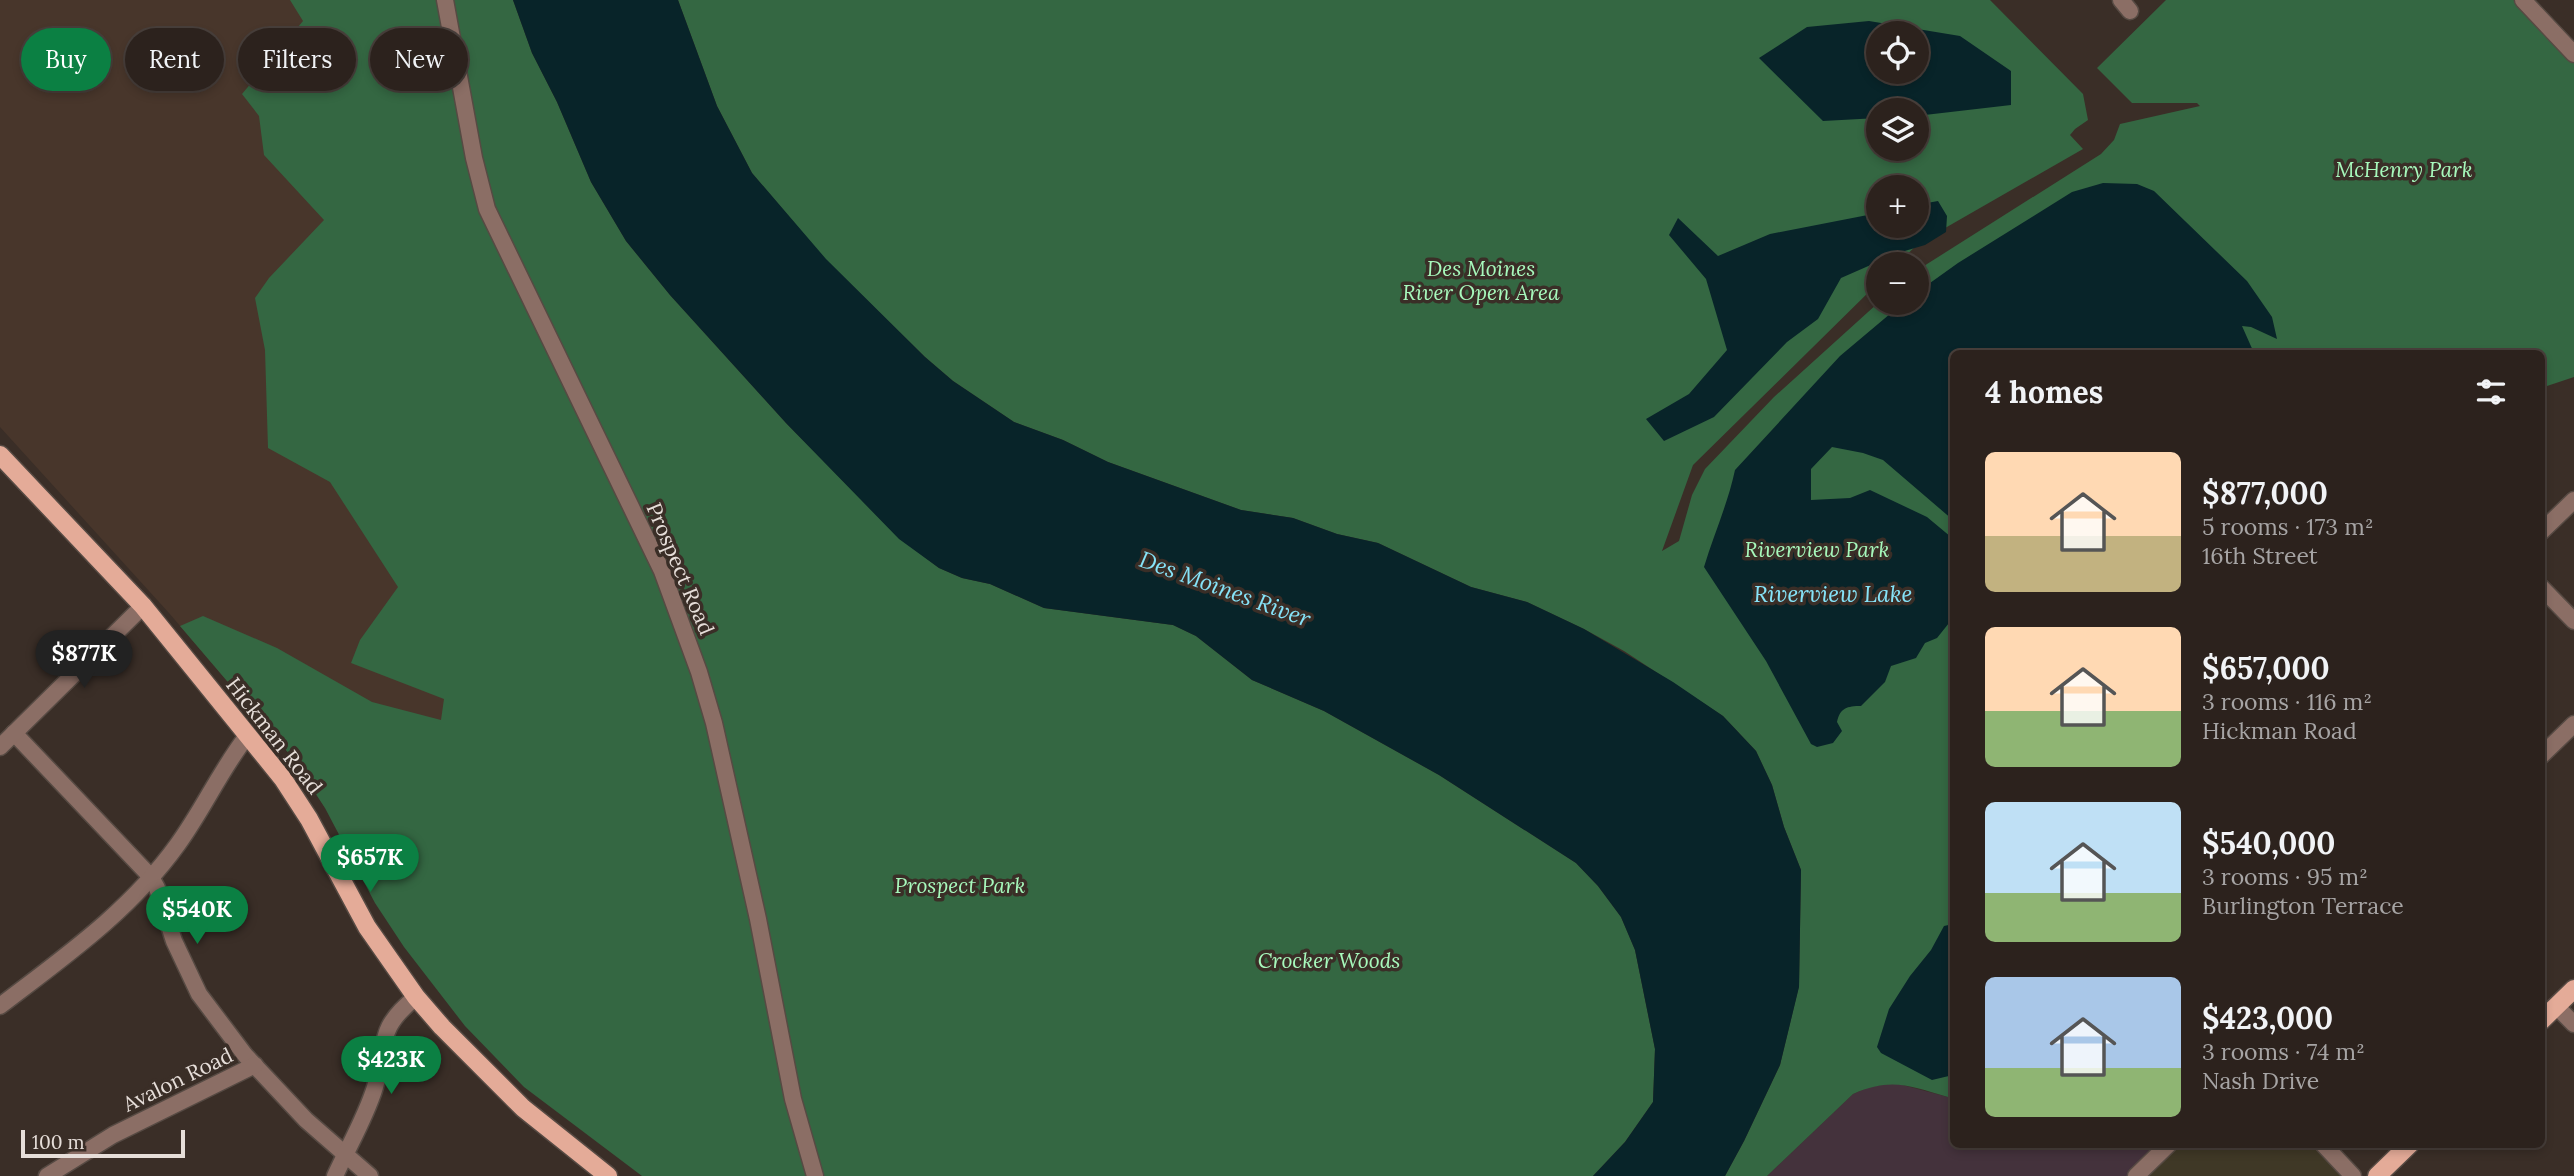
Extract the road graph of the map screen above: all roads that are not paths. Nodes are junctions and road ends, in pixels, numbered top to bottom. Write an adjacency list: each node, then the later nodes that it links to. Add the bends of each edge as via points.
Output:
1 (445, 0): 30 (street, Prospect Road, via 487,209 662,571 699,672 758,919 793,1099)
2 (2523, 0): 3 (street)
3 (2574, 54)
4 (0, 455): 8 (main road, Hickman Road)
5 (2574, 500): 6 (street)
6 (2545, 528)
7 (2545, 591): 9 (street)
8 (143, 607): 11 (street); 12 (main road, Hickman Road)
9 (2574, 621)
10 (2574, 724): 14 (street)
11 (14, 733): 13 (street); 15 (street)
12 (247, 736): 15 (street, via 225,764 177,846); 17 (main road, Hickman Road, via 309,819 367,928)
13 (0, 747)
14 (2545, 752)
15 (151, 877): 18 (street, via 79,947); 21 (street, via 199,995)
16 (2574, 989): 19 (main road)
17 (415, 997): 25 (street, via 386,1030 375,1087); 29 (main road, Hickman Road, via 523,1108)
18 (0, 1006)
19 (2546, 1012): 20 (street)
20 (2574, 1024)
21 (255, 1065): 25 (street); 26 (street, Avalon Road, via 113,1135)
22 (2165, 1148): 31 (street)
23 (2327, 1148): 32 (street)
24 (2406, 1148): 33 (main road)
25 (345, 1155): 27 (street); 28 (street)
26 (47, 1176)
27 (335, 1176)
28 (370, 1176)
29 (608, 1176)
30 (815, 1176)
31 (2136, 1176)
32 (2353, 1176)
33 (2377, 1176)

